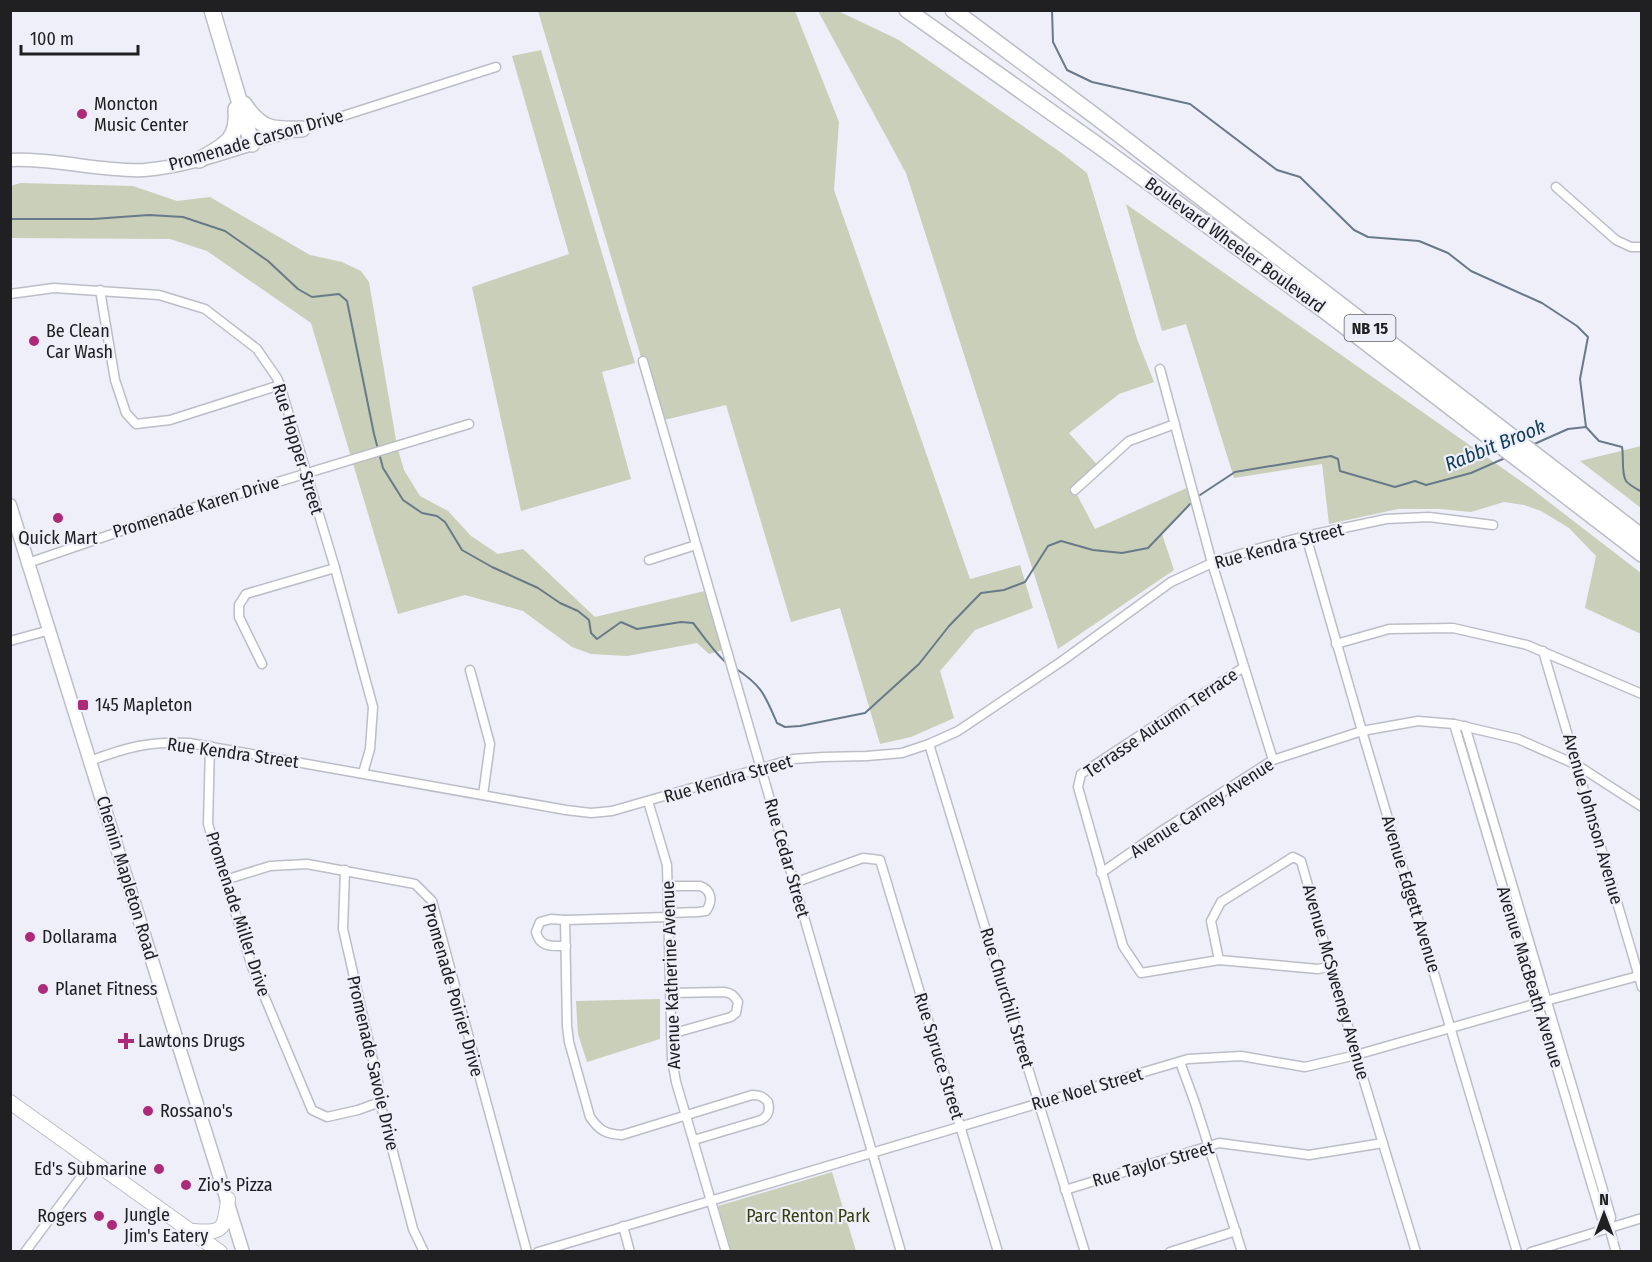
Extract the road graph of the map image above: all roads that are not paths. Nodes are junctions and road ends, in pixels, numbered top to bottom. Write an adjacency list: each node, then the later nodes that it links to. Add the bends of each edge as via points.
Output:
1 (212, 10): 5 (highway)
2 (907, 10): 26 (highway, Boulevard Wheeler Boulevard / NB 15, via 1329,314)
3 (953, 10): 24 (highway, Boulevard Wheeler Boulevard / NB 15)
4 (496, 67): 6 (street, Promenade Carson Drive)
5 (234, 88): 6 (highway, via 251,115 266,127); 7 (highway); 9 (highway, via 236,130 223,147)
6 (302, 129): 7 (street, Promenade Carson Drive)
7 (252, 144): 9 (main road, Promenade Carson Drive)
8 (10, 160): 9 (main road, Promenade Carson Drive, via 143,170)
9 (199, 160)
10 (1556, 187): 11 (street, via 1616,240)
11 (1641, 247)
12 (100, 290): 13 (street, Rue Hopper Street, via 54,288); 16 (street, Rue Hopper Street, via 159,295 205,309 256,349); 16 (street, via 115,381 126,413 136,424 170,420)
13 (10, 294)
14 (643, 361): 25 (street, Rue Cedar Street)
15 (1160, 369): 18 (street)
16 (280, 385): 19 (street, Rue Hopper Street)
17 (469, 424): 19 (street, Promenade Karen Drive)
18 (1175, 424): 20 (street, via 1129,441); 29 (street)
19 (306, 474): 28 (street, Promenade Karen Drive, via 133,526); 30 (street, Rue Hopper Street)
20 (1075, 490)
21 (10, 505): 28 (main road, Chemin Mapleton Road)
22 (1494, 525): 23 (street, Rue Kendra Street, via 1429,517 1386,519)
23 (1306, 536): 29 (street, Rue Kendra Street); 33 (street, Avenue Edgett Avenue)
24 (1641, 537)
25 (696, 545): 27 (street); 47 (street, Rue Cedar Street)
26 (1641, 554)
27 (649, 560)
28 (28, 563): 31 (main road, Chemin Mapleton Road)
29 (1212, 563): 36 (street); 42 (street, Rue Kendra Street, via 1171,582 1006,700)
30 (334, 567): 35 (street, via 246,594 239,605 239,617); 48 (street, Rue Hopper Street, via 373,707 370,749)
31 (50, 630): 32 (street); 44 (main road, Chemin Mapleton Road)
32 (10, 641)
33 (1336, 644): 34 (street, via 1389,629 1453,628); 41 (street, Avenue Edgett Avenue)
34 (1543, 651): 38 (street); 46 (street, Avenue Johnson Avenue)
35 (262, 664)
36 (1244, 667): 45 (street); 53 (street, Terrasse Autumn Terrace, via 1081,774 1078,787)
37 (470, 670): 49 (street, via 490,744)
38 (1641, 694)
39 (1454, 724): 40 (street, Avenue Carney Avenue); 41 (street, Avenue Carney Avenue, via 1418,721); 66 (street, Avenue MacBeath Avenue)
40 (1465, 726): 46 (street, Avenue Carney Avenue, via 1518,740); 65 (street, Avenue MacBeath Avenue)
41 (1362, 731): 45 (street, Avenue Carney Avenue); 67 (street, Avenue Edgett Avenue)
42 (930, 744): 47 (street, Rue Kendra Street, via 902,753 794,759); 73 (street, Rue Churchill Street)
43 (210, 746): 44 (street, Rue Kendra Street, via 145,744); 48 (street, Rue Kendra Street); 54 (street, Promenade Miller Drive, via 208,824)
44 (90, 760): 84 (main road, Chemin Mapleton Road)
45 (1273, 760): 53 (street, Avenue Carney Avenue)
46 (1577, 765): 51 (street, Avenue Carney Avenue); 62 (street, Avenue Johnson Avenue)
47 (761, 769): 50 (street, Rue Kendra Street); 55 (street, Rue Cedar Street)
48 (363, 773): 49 (street, Rue Kendra Street)
49 (483, 795): 50 (street, Rue Kendra Street, via 591,813)
50 (648, 801): 56 (street, Avenue Katherine Avenue, via 667,865)
51 (1641, 807)
52 (345, 870): 54 (street, Promenade Poirier Drive, via 307,864 270,866); 72 (street, Promenade Savoie Drive, via 343,929); 95 (street, Promenade Poirier Drive, via 415,884 432,901)
53 (1101, 873): 60 (street, Terrasse Autumn Terrace, via 1123,946 1141,973)
54 (225, 880): 72 (street, Promenade Miller Drive, via 252,968 312,1110 327,1117)
55 (794, 883): 75 (street, Rue Spruce Street, via 863,858 879,860); 81 (street, Rue Cedar Street)
56 (668, 886): 57 (street, Avenue Katherine Avenue); 57 (street, via 700,886 711,895 706,910)
57 (669, 915): 58 (street); 64 (street, Avenue Katherine Avenue)
58 (565, 920): 59 (street); 59 (street, via 540,922 536,932 541,943)
59 (566, 946): 74 (street, via 569,1042 590,1117 597,1127 609,1134 622,1135)
60 (1219, 960): 61 (street, Terrasse Autumn Terrace, via 1318,969); 61 (street, Avenue McSweeney Avenue, via 1211,921 1221,902 1293,856 1301,861)
61 (1331, 966): 69 (street, Avenue McSweeney Avenue)
62 (1640, 976): 63 (street, Avenue Johnson Avenue); 65 (street, Rue Noel Street)
63 (1641, 987)
64 (671, 993): 68 (street, Avenue Katherine Avenue); 68 (street, via 724,992 738,1002 731,1017)
65 (1547, 1001): 66 (street, Rue Noel Street); 79 (street, Avenue MacBeath Avenue)
66 (1538, 1003): 67 (street, Rue Noel Street); 80 (street, Avenue MacBeath Avenue)
67 (1451, 1029): 69 (street, Rue Noel Street); 105 (street, Avenue Edgett Avenue)
68 (671, 1034): 74 (street, Avenue Katherine Avenue, via 676,1082)
69 (1356, 1055): 70 (street, Rue Noel Street, via 1305,1067 1241,1056); 77 (street, Avenue McSweeney Avenue)
70 (1180, 1062): 73 (street, Rue Noel Street); 78 (street)
71 (10, 1102): 82 (main road)
72 (380, 1102): 94 (street, Promenade Savoie Drive, via 413,1229)
73 (1039, 1104): 75 (street, Rue Noel Street); 83 (street, Rue Churchill Street)
74 (686, 1115): 76 (street, Avenue Katherine Avenue); 76 (street, via 752,1095 768,1101 769,1113 761,1120)
75 (961, 1126): 81 (street, Rue Noel Street); 100 (street, Rue Spruce Street)
76 (694, 1140): 85 (street, Avenue Katherine Avenue)
77 (1383, 1143): 78 (street, Rue Taylor Street, via 1309,1155 1219,1143); 104 (street, Avenue McSweeney Avenue)
78 (1209, 1146): 83 (street, Rue Taylor Street); 90 (street)
79 (1591, 1148): 80 (street); 88 (street, Avenue MacBeath Avenue, via 1611,1217)
80 (1581, 1151): 88 (street, Avenue MacBeath Avenue, via 1602,1220)
81 (872, 1152): 85 (street, Rue Noel Street); 99 (street, Rue Cedar Street)
82 (93, 1161): 89 (main road); 91 (street)
83 (1065, 1190): 101 (street, Rue Churchill Street)
84 (228, 1199): 89 (main road, via 220,1228 212,1233); 93 (main road, Chemin Mapleton Road)
85 (711, 1201): 87 (street, Rue Noel Street); 98 (street, Avenue Katherine Avenue)
86 (1641, 1218): 88 (street)
87 (623, 1226): 96 (street, Rue Noel Street); 97 (street)
88 (1610, 1227): 106 (street); 107 (street, Avenue MacBeath Avenue)
89 (193, 1231): 92 (main road)
90 (1236, 1231): 102 (street); 103 (street)
91 (25, 1251)
92 (220, 1251)
93 (243, 1251)
94 (424, 1251)
95 (527, 1251)
96 (538, 1251)
97 (630, 1251)
98 (726, 1251)
99 (901, 1251)
100 (998, 1251)
101 (1085, 1251)
102 (1170, 1251)
103 (1242, 1251)
104 (1416, 1251)
105 (1517, 1251)
106 (1531, 1251)
107 (1616, 1251)

